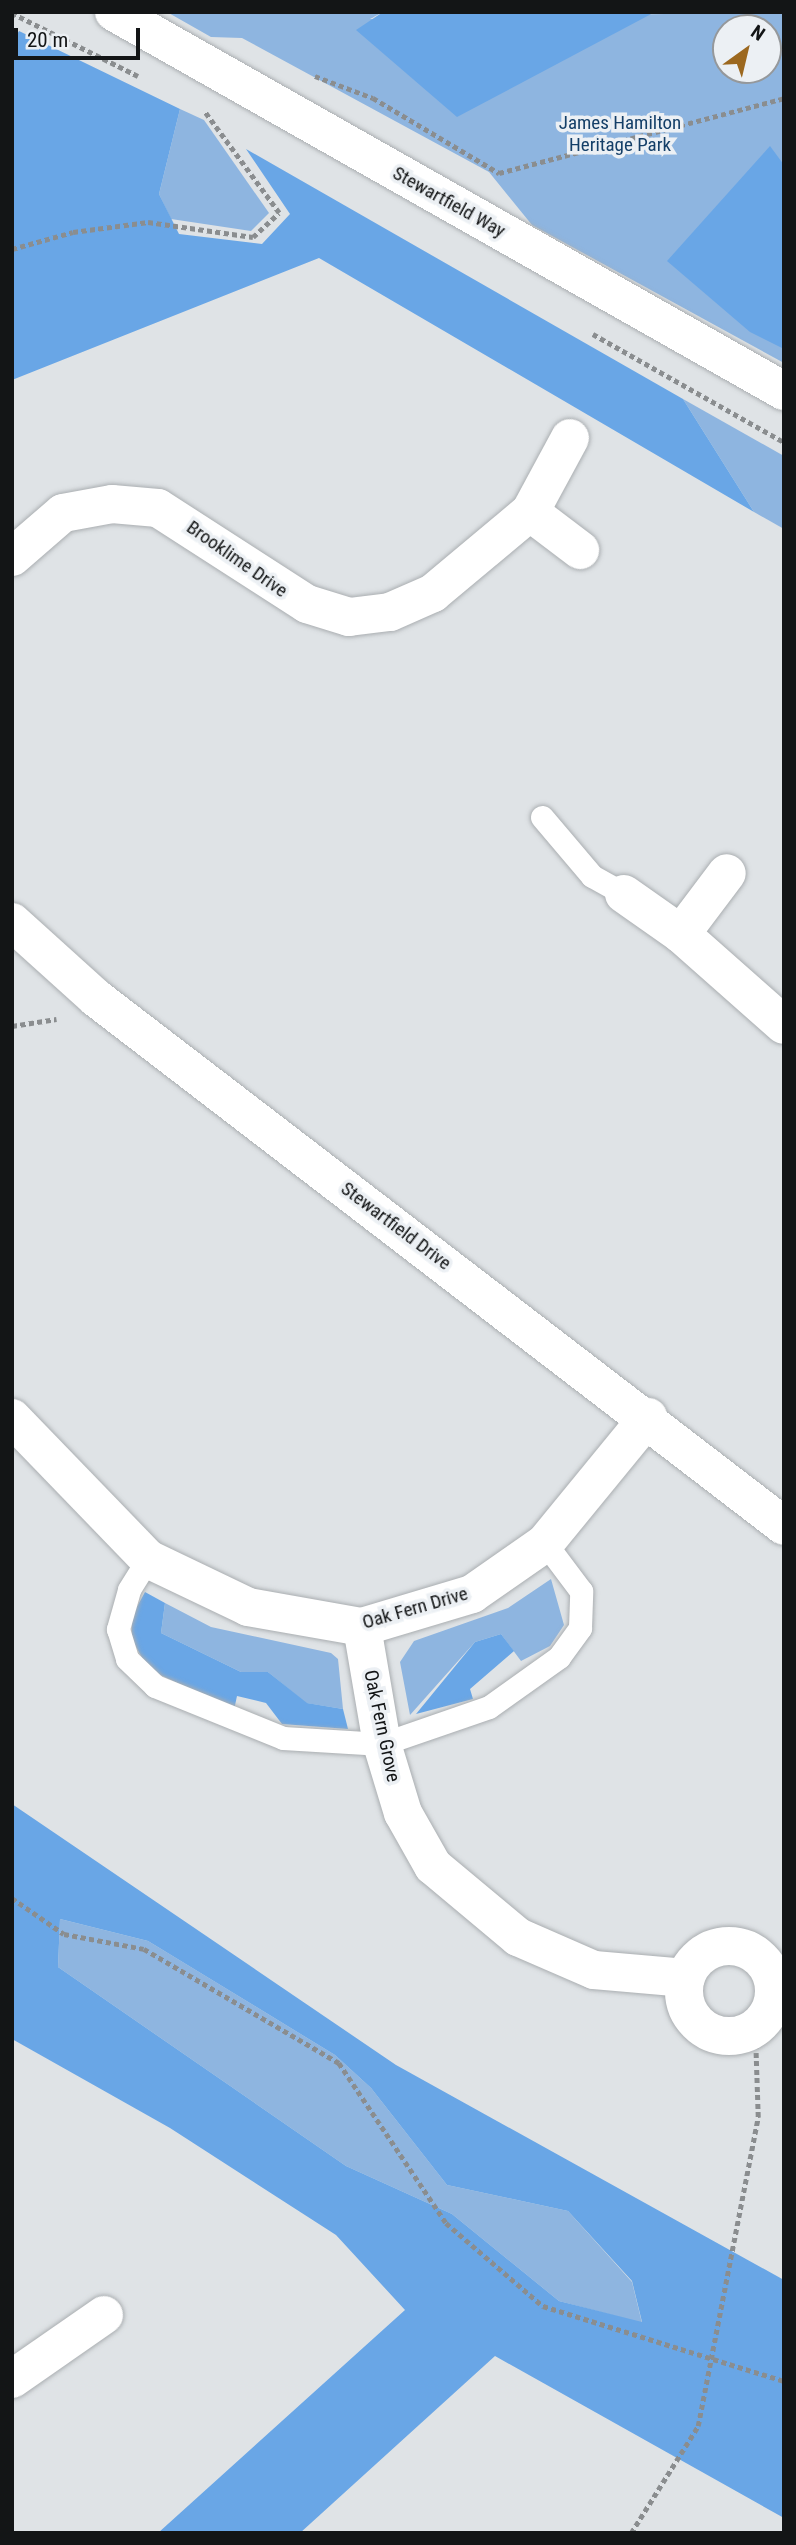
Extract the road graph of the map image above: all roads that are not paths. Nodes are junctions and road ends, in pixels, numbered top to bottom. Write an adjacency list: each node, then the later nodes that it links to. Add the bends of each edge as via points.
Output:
1 (114, 12): 2 (street, Stewartfield Way)
2 (784, 391)
3 (570, 438): 4 (street, Brooklime Drive)
4 (530, 512): 5 (street); 6 (street, Brooklime Drive, via 433,593 390,612 349,617 270,586 198,529 158,508 112,504 63,513)
5 (580, 550)
6 (12, 557)
7 (542, 817): 9 (lane, via 592,876)
8 (727, 873): 11 (street)
9 (624, 894): 11 (street)
10 (12, 922): 13 (street, Stewartfield Drive, via 96,998)
11 (681, 934): 12 (street)
12 (784, 1026)
13 (648, 1417): 15 (street, Stewartfield Drive); 16 (street, Oak Fern Drive)
14 (12, 1418): 17 (street, Oak Fern Drive)
15 (784, 1526)
16 (545, 1543): 18 (street, Oak Fern Drive, via 472,1594); 19 (lane, via 581,1591 580,1628 559,1657 489,1707)
17 (148, 1559): 18 (street, Oak Fern Drive, via 248,1607); 19 (lane, via 129,1590 118,1629 127,1659 155,1686 283,1738)
18 (362, 1627): 19 (street, Oak Fern Grove)
19 (382, 1744): 20 (street, Oak Fern Grove, via 403,1813 433,1866 475,1906 518,1937 594,1970)
20 (686, 1978): 20 (street, via 684,1994 696,2023 725,2036 755,2028 774,1991 755,1954 714,1949)
21 (104, 2315): 22 (street)
22 (12, 2379)

